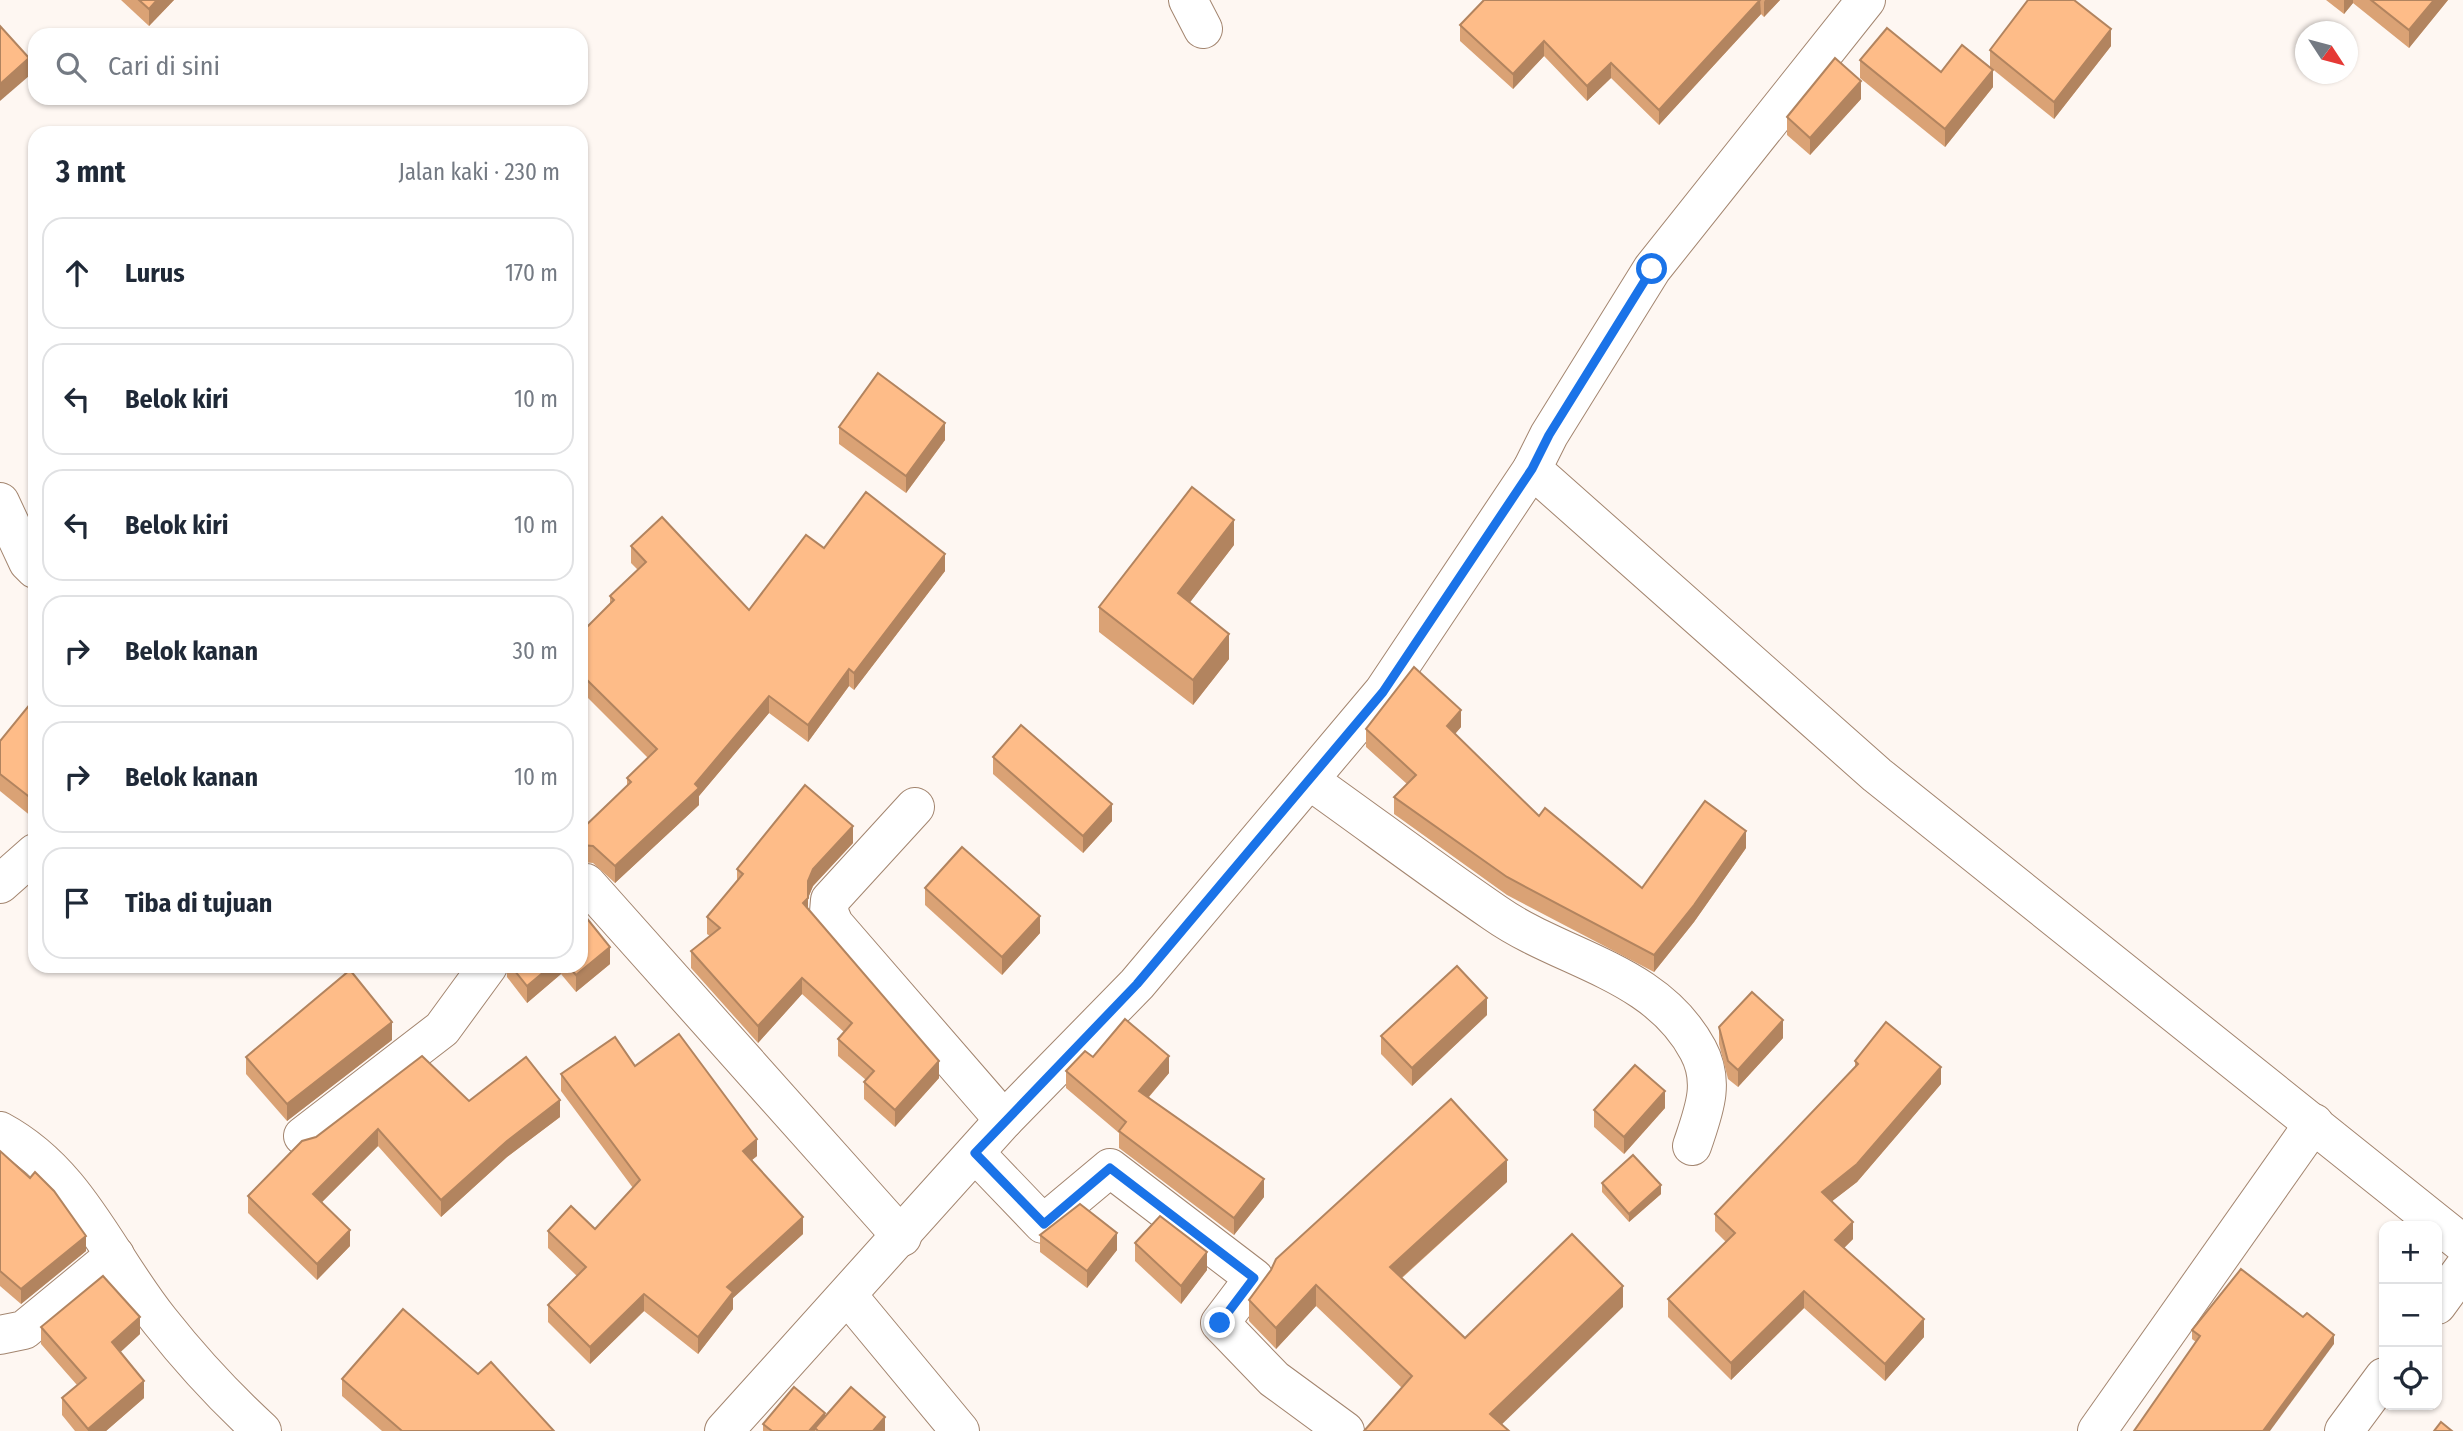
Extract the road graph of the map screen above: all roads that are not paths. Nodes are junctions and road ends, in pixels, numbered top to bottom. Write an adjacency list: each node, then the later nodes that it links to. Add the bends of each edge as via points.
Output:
1 (1867, 0): 2 (street, via 1652,269)
2 (1532, 469): 5 (street, via 1383,692); 12 (street, via 1877,775)
3 (0, 502): 4 (street)
4 (28, 562)
5 (1309, 780): 11 (street, via 1137,984); 15 (street, via 1497,915 1657,998 1697,1048 1707,1072 1707,1100)
6 (915, 807): 11 (street, via 830,900 829,912 834,924)
7 (28, 859): 8 (street)
8 (0, 884)
9 (588, 889): 17 (street)
10 (483, 973): 14 (street, via 442,1029)
11 (1004, 1120): 16 (street)
12 (2314, 1123): 18 (street); 29 (street)
13 (0, 1131): 19 (street, via 25,1144 70,1187)
14 (303, 1136)
15 (1692, 1146)
16 (975, 1153): 17 (street); 28 (street, via 1044,1224 1110,1168 1254,1278 1220,1323 1275,1379)
17 (902, 1237): 21 (street)
18 (2463, 1244)
19 (115, 1255): 23 (street, via 24,1330); 25 (street, via 160,1321)
20 (2463, 1269): 22 (street)
21 (848, 1296): 26 (street); 27 (street)
22 (2442, 1298)
23 (0, 1335)
24 (2379, 1384): 30 (street)
25 (262, 1431)
26 (724, 1431)
27 (960, 1431)
28 (1345, 1431)
29 (2097, 1431)
30 (2344, 1431)

